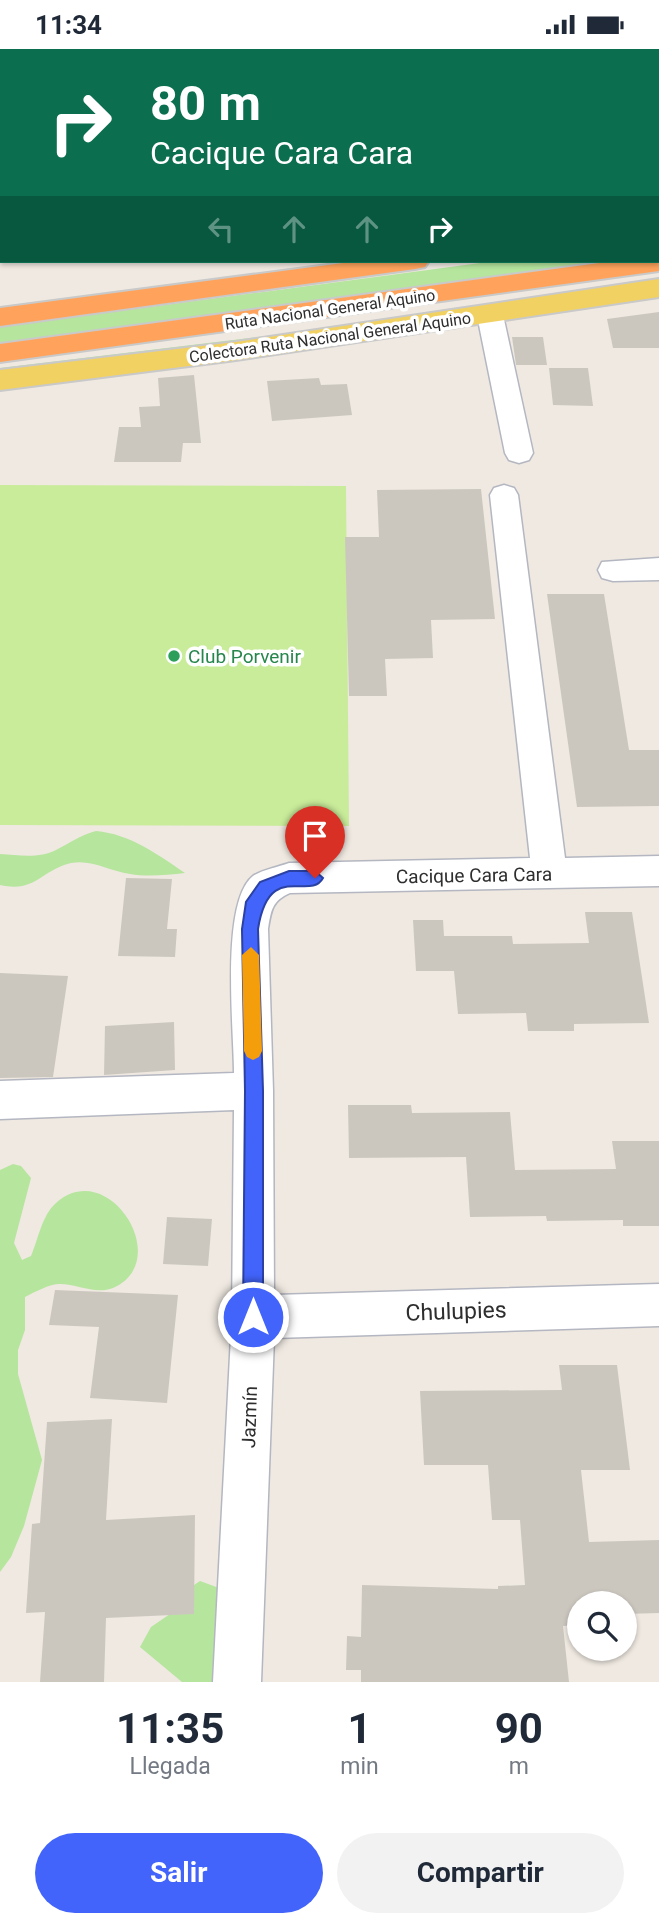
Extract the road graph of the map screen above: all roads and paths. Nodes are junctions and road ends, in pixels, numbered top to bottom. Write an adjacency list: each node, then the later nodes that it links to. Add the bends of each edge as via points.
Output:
1 (401, 263): 4 (highway, Ruta Nacional General Aquino)
2 (656, 280): 3 (main road, Colectora Ruta Nacional General Aquino); 5 (main road)
3 (490, 315): 7 (main road, Colectora Ruta Nacional General Aquino); 8 (street)
4 (0, 317)
5 (172, 332): 6 (highway)
6 (0, 353)
7 (0, 380)
8 (519, 453)
9 (504, 495): 13 (street)
10 (659, 569): 11 (street)
11 (613, 570)
12 (659, 871): 13 (street, Cacique Cara Cara)
13 (549, 873): 14 (street, Cacique Cara Cara)
14 (289, 878): 15 (street, Jazmín, via 266,887 254,902 250,929)
15 (254, 1091): 16 (street); 18 (street, Jazmín)
16 (0, 1100)
17 (659, 1305): 18 (street, Chulupies)
18 (253, 1317): 19 (street, Jazmín)
19 (237, 1682)

